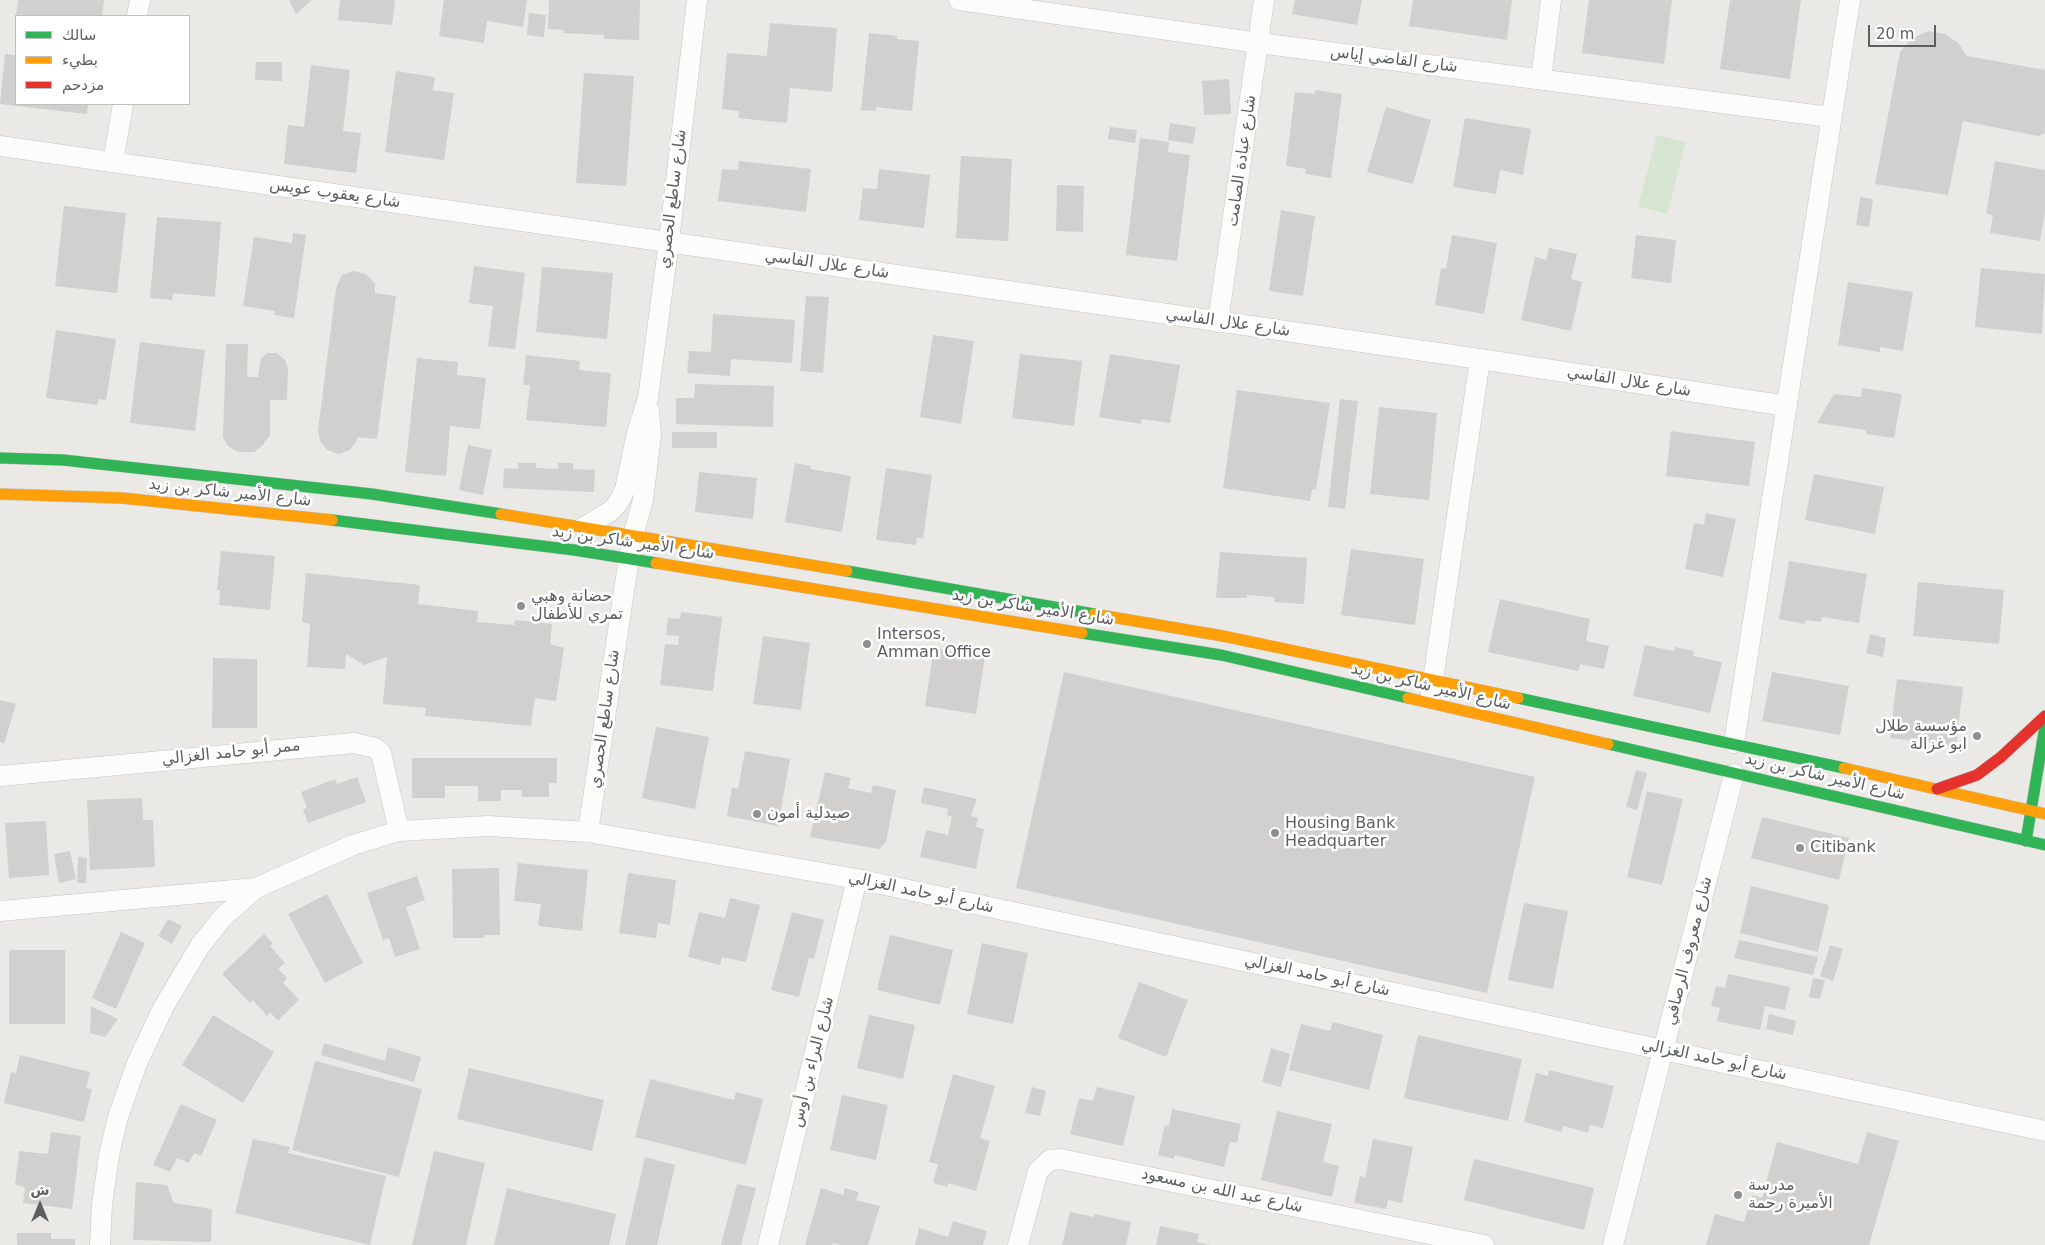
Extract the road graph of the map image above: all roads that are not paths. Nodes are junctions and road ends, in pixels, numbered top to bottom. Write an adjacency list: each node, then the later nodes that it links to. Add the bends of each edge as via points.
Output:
1 (140, 0): 7 (street)
2 (696, 0): 14 (street, شارع ساطع الحصري)
3 (959, 0): 8 (street, شارع القاضي إياس)
4 (1264, 0): 8 (street, شارع عبادة الصامت)
5 (1551, 0): 9 (street)
6 (1850, 0): 11 (street)
7 (138, 15)
8 (1259, 43): 9 (street, شارع القاضي إياس); 15 (street, شارع عبادة الصامت)
9 (1541, 79): 11 (street, شارع القاضي إياس)
10 (123, 105): 13 (street)
11 (1830, 117): 18 (street)
12 (0, 146): 13 (street, شارع يعقوب عويس)
13 (113, 162): 14 (street, شارع يعقوب عويس)
14 (669, 241): 15 (street, شارع علال الفاسي); 17 (street, شارع ساطع الحصري)
15 (1218, 322): 16 (street, شارع علال الفاسي)
16 (1480, 359): 18 (street, شارع علال الفاسي); 24 (street)
17 (648, 398): 21 (street, شارع ساطع الحصري, via 636,433 625,489 611,511); 22 (street, شارع ساطع الحصري, via 651,435 643,500)
18 (1787, 406): 28 (street)
19 (0, 458): 21 (main road, شارع الأمير شاكر بن زيد, via 63,460 372,494)
20 (0, 494): 23 (main road, شارع الأمير شاكر بن زيد, via 122,498 292,515)
21 (584, 527): 22 (main road, شارع الأمير شاكر بن زيد)
22 (633, 536): 23 (street, شارع ساطع الحصري); 24 (main road, شارع الأمير شاكر بن زيد, via 1223,636)
23 (629, 558): 25 (main road, شارع الأمير شاكر بن زيد, via 1222,655); 35 (street, شارع ساطع الحصري)
24 (1434, 680): 25 (street); 28 (main road, شارع الأمير شاكر بن زيد)
25 (1429, 703): 29 (main road, شارع الأمير شاكر بن زيد)
26 (2045, 716): 31 (main road, via 1977,775)
27 (2045, 726): 32 (main road)
28 (1734, 743): 31 (main road, شارع الأمير شاكر بن زيد)
29 (1734, 774): 36 (main road, شارع الأمير شاكر بن زيد); 41 (street, شارع معروف الرصافي)
30 (0, 776): 34 (street, ممر أبو حامد الغزالي, via 354,743 375,748 381,753)
31 (1937, 789): 32 (main road, شارع الأمير شاكر بن زيد)
32 (2031, 811): 33 (main road, شارع الأمير شاكر بن زيد); 36 (main road)
33 (2045, 814)
34 (399, 831): 35 (street, شارع أبو حامد الغزالي, via 488,826); 39 (street, شارع أبو حامد الغزالي, via 353,845)
35 (588, 832): 38 (street, شارع أبو حامد الغزالي)
36 (2026, 841): 37 (main road, شارع الأمير شاكر بن زيد)
37 (2045, 845)
38 (857, 879): 41 (street, شارع أبو حامد الغزالي); 44 (street, شارع البراء بن أوس)
39 (256, 888): 40 (street); 43 (street, via 222,918 200,946 163,1008 137,1063 109,1155)
40 (0, 911)
41 (1664, 1049): 42 (street, شارع أبو حامد الغزالي); 47 (street, شارع معروف الرصافي)
42 (2045, 1131)
43 (100, 1245)
44 (768, 1245)
45 (1018, 1245): 46 (street, شارع عبد الله بن مسعود, via 1038,1171 1050,1160 1060,1159)
46 (1484, 1245)
47 (1613, 1245)

